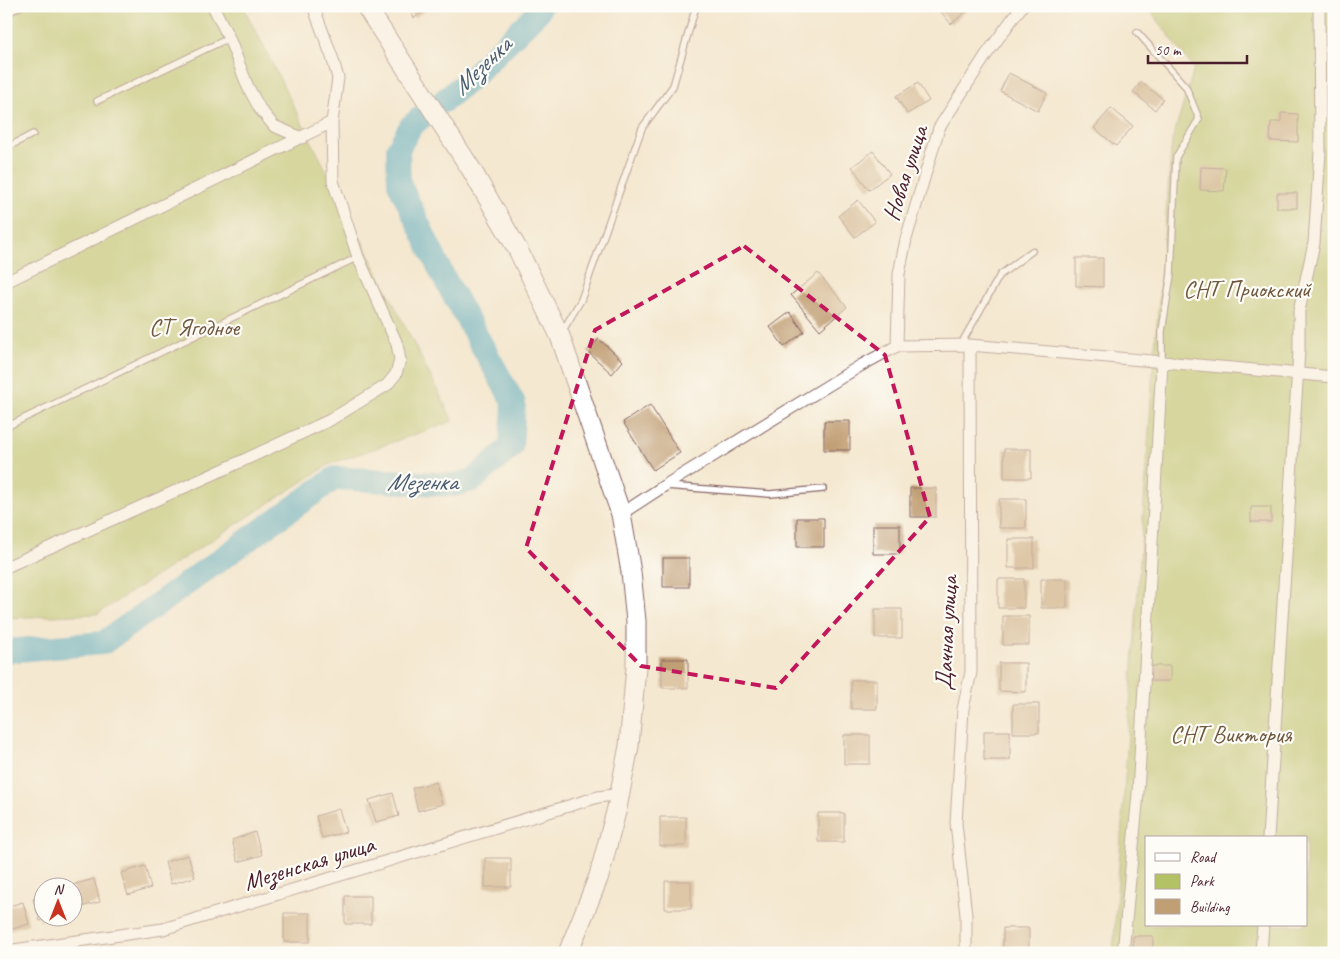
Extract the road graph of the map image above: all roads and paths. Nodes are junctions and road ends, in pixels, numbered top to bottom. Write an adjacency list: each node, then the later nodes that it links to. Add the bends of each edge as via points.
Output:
1 (21, 6): 8 (lane)
2 (213, 6): 10 (street)
3 (313, 6): 12 (street, via 338,78)
4 (366, 6): 19 (main road, via 471,169 518,250)
5 (696, 6): 19 (lane, via 673,86 642,128 581,300)
6 (1022, 6): 21 (street, Новая улица, via 938,128 899,274)
7 (1319, 6): 23 (street, via 1320,152 1316,224 1299,311)
8 (6, 14)
9 (1137, 32): 22 (lane, via 1186,87 1199,120 1176,157 1172,274 1162,331)
10 (229, 38): 11 (lane); 14 (street, via 260,109 274,126)
11 (97, 101)
12 (332, 122): 14 (street); 17 (street, via 334,181)
13 (33, 134): 15 (lane)
14 (302, 138): 18 (street)
15 (6, 148)
16 (1032, 251): 20 (lane, via 1000,275)
17 (358, 256): 25 (lane); 29 (street, via 397,344 400,360 396,374 387,385 330,420)
18 (6, 282)
19 (560, 336): 28 (main road)
20 (966, 344): 21 (street); 22 (street); 35 (street, Дачная улица, via 971,672 963,709 956,823 966,915)
21 (897, 346): 26 (street)
22 (1162, 363): 23 (street); 36 (street, via 1138,793)
23 (1297, 373): 24 (street); 31 (street)
24 (1334, 377)
25 (6, 427)
26 (664, 486): 27 (lane, via 770,494); 28 (street)
27 (823, 489)
28 (621, 514): 30 (main road, via 636,621 636,667 629,746)
29 (6, 567)
30 (620, 794): 33 (street, Мезенская улица, via 163,929); 34 (main road, via 599,876)
31 (1268, 836)
32 (1262, 926): 37 (street)
33 (6, 951)
34 (568, 953)
35 (966, 953)
36 (1122, 953)
37 (1261, 953)

